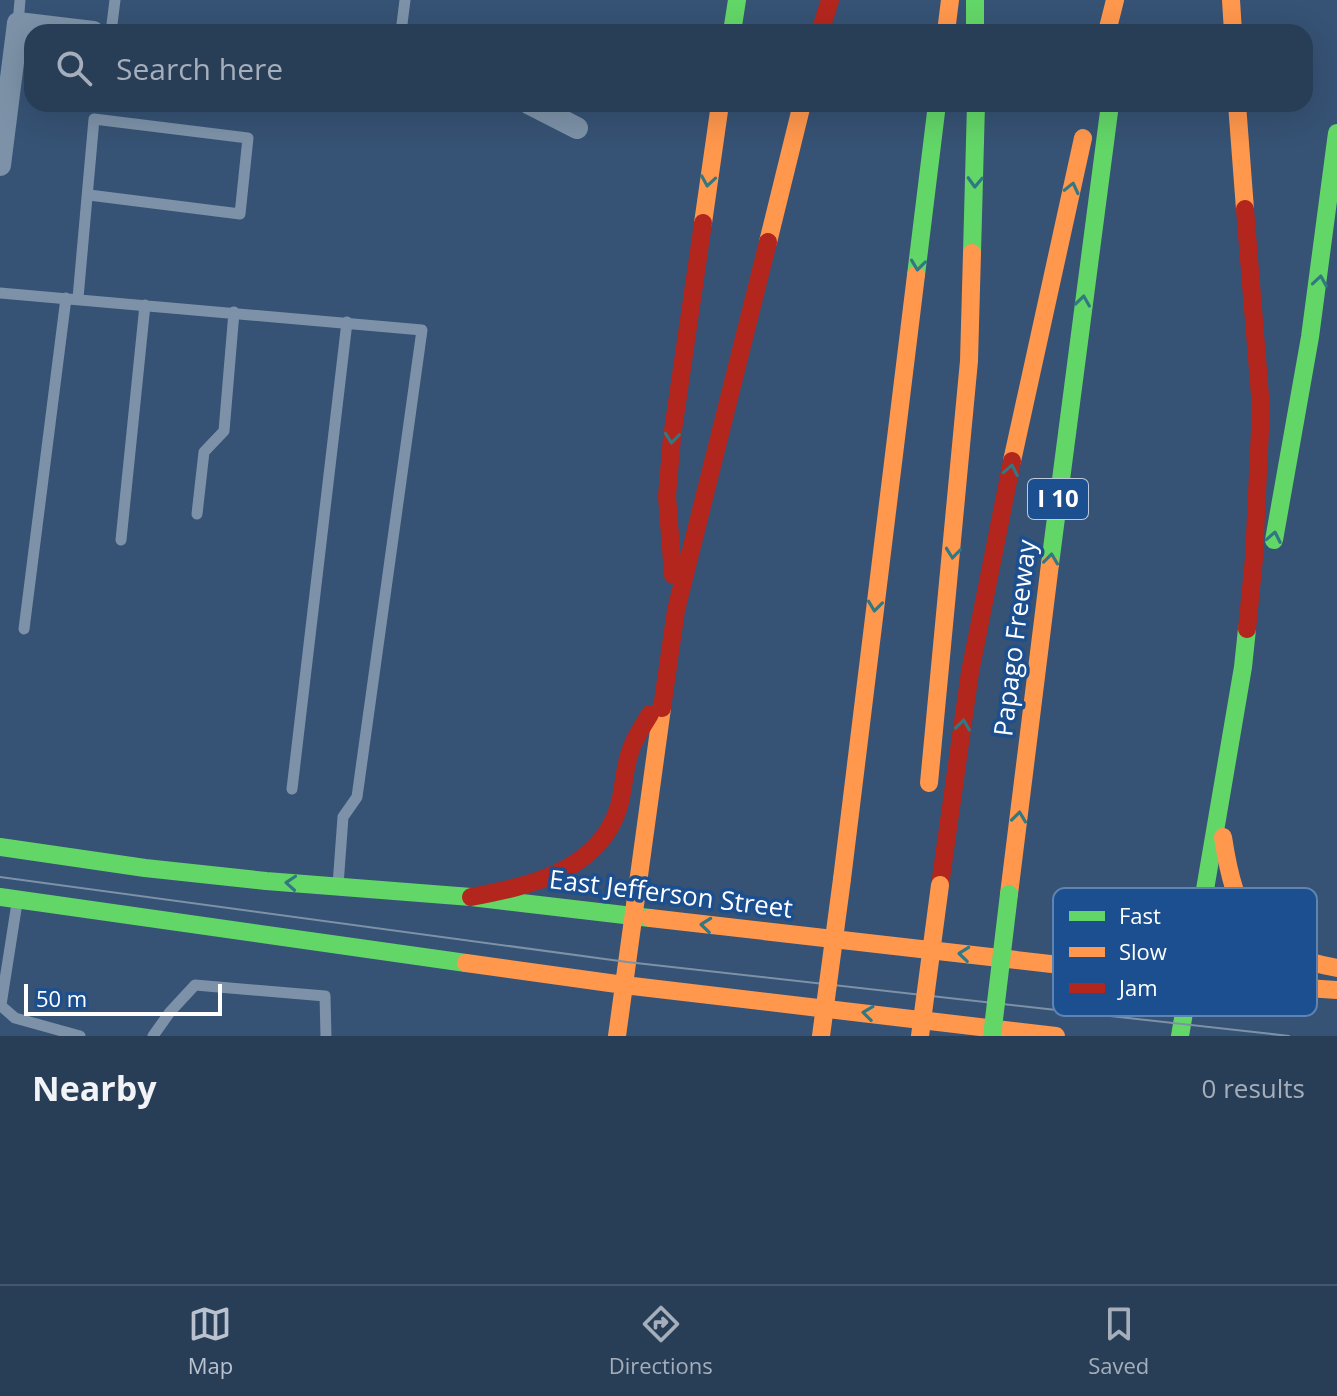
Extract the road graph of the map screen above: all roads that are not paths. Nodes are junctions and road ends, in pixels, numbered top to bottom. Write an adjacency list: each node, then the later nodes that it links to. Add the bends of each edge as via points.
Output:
1 (20, 0): 11 (lane)
2 (115, 0): 13 (lane)
3 (405, 0): 14 (lane)
4 (737, 0): 15 (main road)
5 (830, 0): 16 (main road)
6 (950, 0): 17 (main road)
7 (975, 0): 18 (main road)
8 (1115, 0): 19 (main road)
9 (1124, 0): 20 (main road)
10 (1231, 0): 21 (main road)
11 (18, 23): 12 (street); 32 (street)
12 (26, 24)
13 (112, 24)
14 (402, 24)
15 (733, 24)
16 (822, 24)
17 (947, 24)
18 (975, 24)
19 (1109, 24)
20 (1121, 24)
21 (1232, 24)
22 (546, 112): 30 (street)
23 (719, 112): 41 (main road, one-way to 41, via 669,466)
24 (800, 112): 41 (main road)
25 (936, 112): 70 (main road, one-way to 70, bridge)
26 (976, 112): 47 (main road, one-way to 47, via 969,361)
27 (1109, 112): 73 (main road, Papago Freeway / I 10, one-way to 27, bridge)
28 (1238, 112): 43 (main road, via 1261,408)
29 (1087, 119): 72 (main road, one-way to 29, bridge, via 970,672)
30 (577, 128)
31 (1337, 133): 43 (main road, one-way to 31, via 1294,435 1324,253)
32 (0, 165)
33 (89, 195): 33 (lane, via 94,119 248,138 240,214); 35 (lane)
34 (0, 293): 35 (lane)
35 (72, 298): 36 (lane); 42 (lane)
36 (145, 305): 37 (lane); 40 (lane)
37 (234, 312): 38 (lane); 39 (lane, via 224,431 204,452)
38 (347, 322): 45 (lane); 49 (lane, via 422,330 357,797 343,817)
39 (197, 514)
40 (121, 540)
41 (676, 610): 44 (main road)
42 (24, 629)
43 (1243, 667): 46 (main road)
44 (665, 687): 52 (main road, via 631,748 617,813 589,855 541,882); 54 (main road)
45 (292, 789)
46 (1222, 796): 50 (main road); 51 (main road)
47 (928, 797)
48 (0, 847): 49 (main road, East Jefferson Street, one-way to 48, via 145,868)
49 (337, 886): 52 (main road, East Jefferson Street)
50 (1206, 888)
51 (1233, 888)
52 (471, 897): 54 (main road, East Jefferson Street)
53 (9, 898): 60 (main road); 63 (lane)
54 (634, 917): 57 (main road, East Jefferson Street, one-way to 54); 60 (main road)
55 (913, 932): 56 (main road)
56 (909, 962)
57 (1053, 964)
58 (1317, 965): 59 (main road)
59 (1337, 968)
60 (624, 985): 69 (main road); 74 (main road, one-way to 60)
61 (1317, 989): 62 (main road, East Jefferson Street)
62 (1337, 990)
63 (0, 1005): 66 (lane, via 15,1018)
64 (904, 1006): 71 (main road)
65 (1184, 1016): 75 (main road)
66 (80, 1036)
67 (153, 1036): 68 (lane, via 195,985 325,996)
68 (326, 1036)
69 (617, 1036)
70 (821, 1036)
71 (900, 1036)
72 (920, 1036)
73 (992, 1036)
74 (1056, 1036)
75 (1180, 1036)

